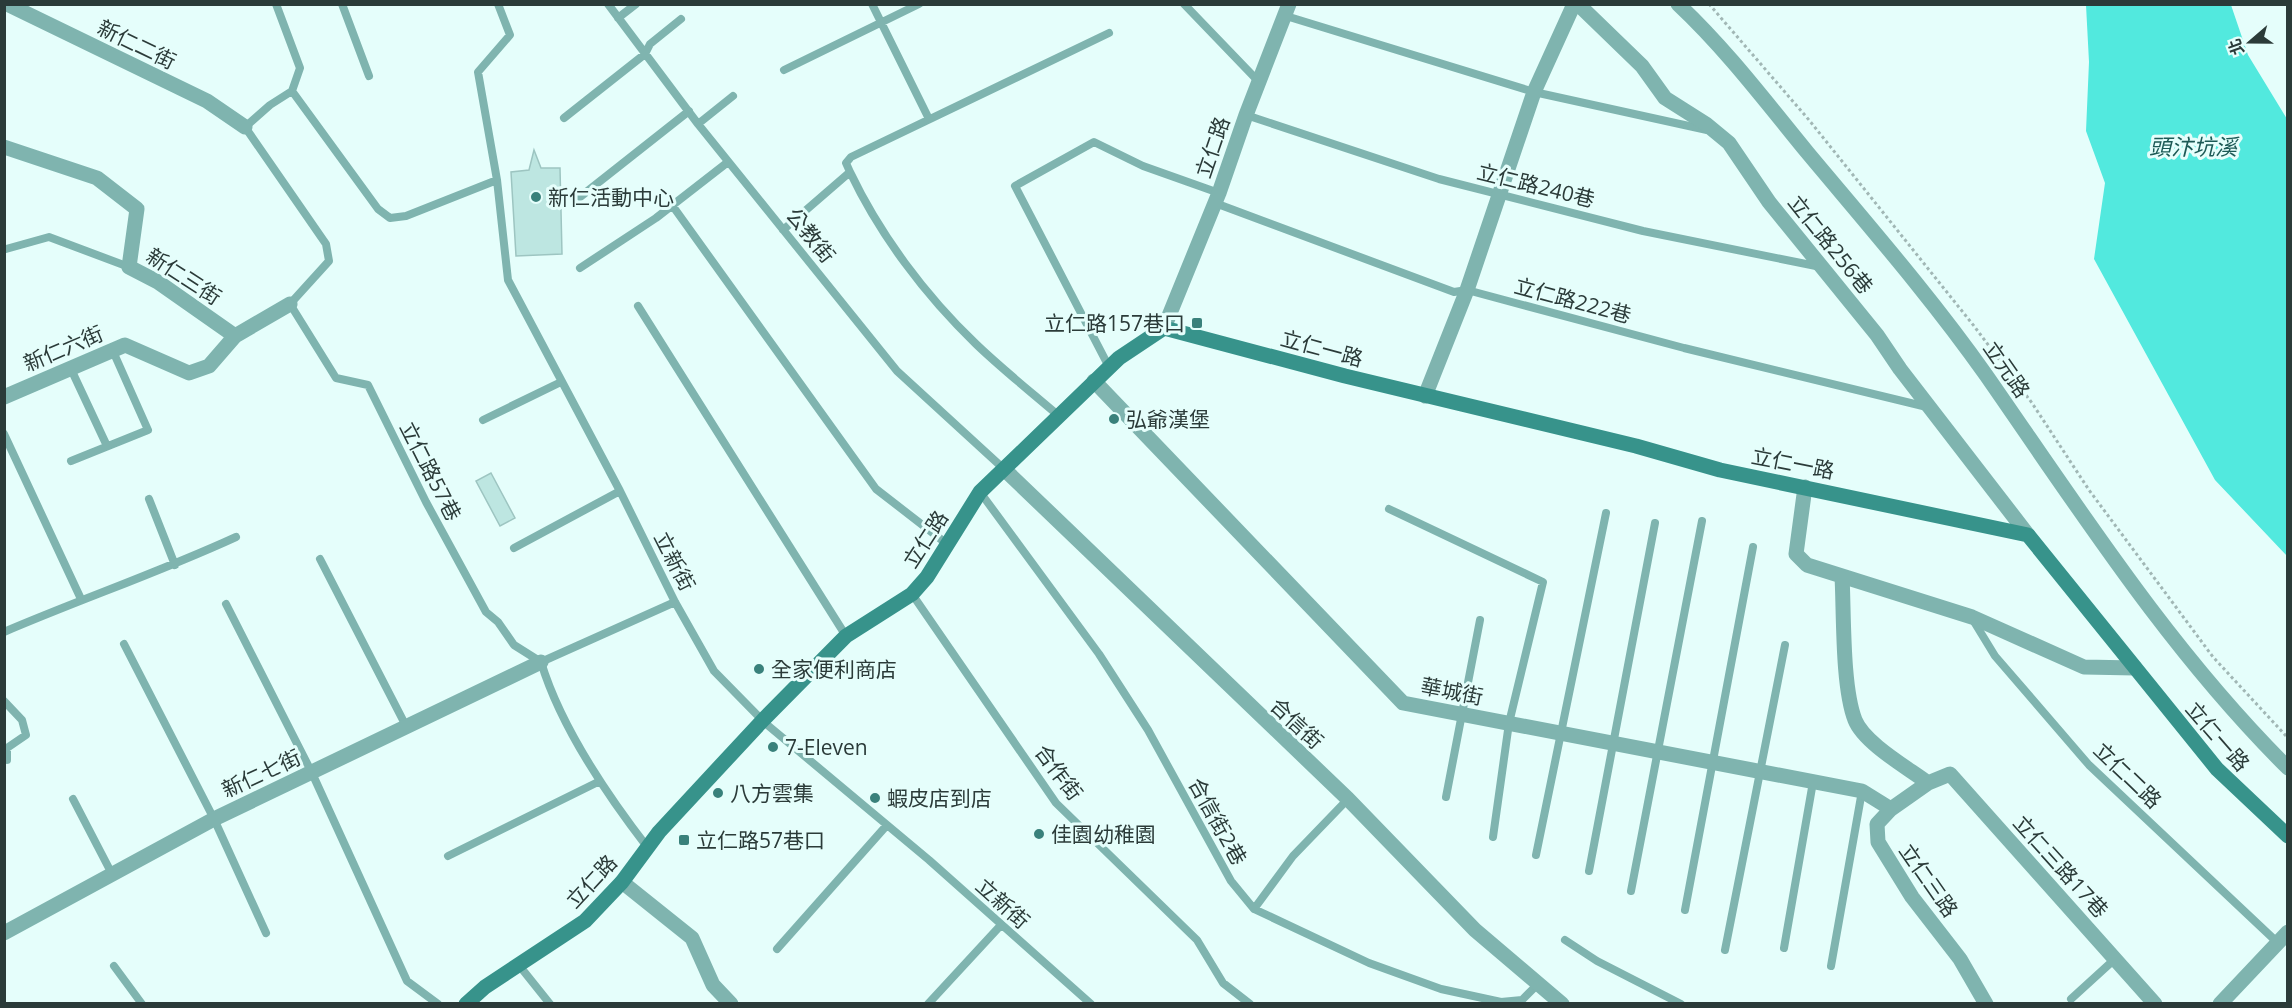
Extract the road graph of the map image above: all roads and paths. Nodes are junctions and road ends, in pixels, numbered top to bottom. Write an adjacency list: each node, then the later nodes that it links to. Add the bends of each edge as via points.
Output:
1 (7, 4): 29 (street, 新仁二街, via 207,101)
2 (276, 4): 21 (lane, via 300,68)
3 (342, 4): 19 (lane)
4 (498, 4): 34 (lane, 立新街, via 510,35 478,72)
5 (608, 4): 13 (lane, 公教街)
6 (636, 4): 13 (lane)
7 (872, 4): 15 (lane)
8 (919, 4): 15 (lane)
9 (1184, 4): 20 (lane)
10 (1576, 4): 22 (street); 30 (street, 立仁路256巷, via 1641,66 1665,98)
11 (1678, 4): 101 (street, 立元路, via 1743,75 1959,338 2090,526 2187,655 2229,708)
12 (1288, 10): 20 (street, 立仁路); 22 (lane)
13 (618, 18): 17 (lane, 公教街)
14 (681, 19): 17 (lane, via 650,44)
15 (881, 24): 18 (lane); 27 (lane)
16 (1109, 33): 27 (lane)
17 (645, 54): 24 (lane, 公教街); 26 (lane)
18 (784, 70)
19 (369, 76)
20 (1259, 82): 25 (street, 立仁路)
21 (292, 91): 29 (lane); 34 (lane, via 378,208 390,218 406,216)
22 (1534, 93): 30 (lane); 35 (street)
23 (733, 96): 28 (lane)
24 (688, 111): 28 (lane, 公教街); 36 (lane)
25 (1246, 115): 35 (lane, 立仁路240巷, via 1439,179); 37 (street, 立仁路)
26 (564, 118)
27 (929, 119): 33 (lane, via 851,157 846,162)
28 (698, 124): 32 (lane, 公教街)
29 (245, 127): 45 (lane, via 326,244 329,261)
30 (1714, 131): 43 (street, 立仁路256巷, via 1729,143 1769,202)
31 (4, 147): 41 (street, 新仁三街, via 97,178 136,209)
32 (728, 162): 38 (lane); 39 (lane, 公教街)
33 (849, 171): 39 (lane); 57 (lane, via 864,201 912,272 975,344)
34 (497, 180): 52 (lane, 立新街, via 508,280)
35 (1500, 194): 43 (lane, 立仁路240巷, via 1643,231); 44 (street)
36 (580, 197)
37 (1217, 198): 44 (lane, 立仁路222巷, via 1435,286 1454,292); 47 (street, 立仁路); 50 (lane, 立仁路222巷, via 1094,142 1014,186)
38 (672, 205): 42 (lane); 73 (lane, via 876,489)
39 (783, 230): 62 (lane, 公教街, via 897,371)
40 (6, 249): 41 (lane, via 50,237)
41 (129, 267): 48 (street, 新仁三街, via 158,282)
42 (580, 268)
43 (1823, 268): 56 (street, 立仁路256巷)
44 (1467, 290): 54 (street); 56 (lane, 立仁路222巷)
45 (290, 304): 48 (street, 新仁六街); 89 (lane, 立仁路57巷, via 336,378 368,385 486,612 514,645)
46 (638, 306): 86 (lane)
47 (1164, 328): 50 (street, 立仁路); 54 (street, 立仁一路)
48 (235, 336): 49 (street, 新仁六街, via 209,366 189,374 125,345)
49 (112, 349): 51 (street, 新仁六街); 60 (lane, via 148,430)
50 (1109, 367): 53 (street, 立仁路)
51 (70, 368): 55 (street, 新仁六街); 60 (lane)
52 (561, 381): 58 (lane); 64 (lane, 立新街)
53 (1094, 381): 57 (street, 立仁路); 92 (street, 華城街, via 1403,703)
54 (1425, 396): 63 (street, 立仁一路, via 1720,470)
55 (4, 397)
56 (1931, 408): 71 (street, 立仁路256巷)
57 (1059, 416): 62 (street, 立仁路)
58 (483, 420)
59 (4, 434): 80 (lane)
60 (107, 446): 61 (lane)
61 (71, 461)
62 (1005, 470): 65 (street, 立仁路); 110 (street, 合信街)
63 (1805, 487): 71 (street, 立仁一路); 78 (street, via 1796,554 1807,566)
64 (620, 491): 75 (lane); 81 (lane, 立新街)
65 (981, 492): 73 (street, 立仁路); 123 (lane, 合信街2巷, via 1099,654 1148,730 1231,881)
66 (149, 499): 77 (lane)
67 (1389, 509): 94 (lane, via 1543,582)
68 (1606, 513): 96 (lane)
69 (1702, 521): 98 (lane)
70 (1654, 523): 97 (lane)
71 (2028, 535): 90 (street, 立仁一路)
72 (236, 537): 77 (lane)
73 (947, 544): 79 (street, 立仁路, via 927,578)
74 (1754, 547): 100 (lane)
75 (514, 548)
76 (320, 559): 95 (lane)
77 (175, 565): 80 (lane)
78 (1842, 576): 83 (street); 106 (street, via 1848,685 1855,720 1868,738)
79 (912, 594): 86 (street, 立仁路); 146 (lane, 合作街, via 1056,802 1197,940 1224,983)
80 (81, 599): 85 (lane)
81 (675, 602): 89 (lane); 93 (lane, 立新街, via 714,671)
82 (226, 604): 102 (lane)
83 (1972, 617): 90 (street, via 2084,667); 128 (lane, 立仁二路, via 1995,656 2089,765)
84 (1480, 620): 92 (lane)
85 (4, 632)
86 (846, 636): 93 (street, 立仁路)
87 (124, 644): 112 (lane)
88 (1785, 645): 103 (lane)
89 (542, 662): 95 (street, 新仁七街); 104 (lane, via 549,688)
90 (2135, 668): 114 (street, 立仁一路, via 2217,769)
91 (4, 701): 99 (lane, via 22,720 27,735 7,748)
92 (1461, 714): 94 (street, 華城街); 108 (lane)
93 (763, 720): 113 (lane, 立新街); 116 (street, 立仁路)
94 (1509, 723): 96 (street, 華城街); 115 (lane)
95 (406, 726): 102 (street, 新仁七街)
96 (1561, 733): 97 (street, 華城街); 117 (lane)
97 (1613, 743): 98 (street, 華城街); 119 (lane)
98 (1658, 752): 100 (street, 華城街); 122 (lane)
99 (7, 760)
100 (1713, 762): 103 (street, 華城街); 124 (lane)
101 (2288, 768)
102 (312, 772): 112 (street, 新仁七街); 140 (lane, via 407,981)
103 (1760, 772): 105 (street, 華城街); 132 (lane)
104 (600, 781): 116 (lane); 118 (lane)
105 (1813, 782): 107 (street, 華城街); 130 (lane)
106 (1928, 783): 111 (street, 立仁三路); 133 (street, 立仁三路17巷, via 1950,774)
107 (1862, 791): 111 (street, 華城街); 136 (lane)
108 (1446, 797)
109 (73, 799): 120 (lane)
110 (1348, 799): 123 (lane, via 1293,856); 137 (street, 合信街, via 1475,930)
111 (1891, 809): 149 (street, 立仁三路, via 1877,824 1878,842 1912,897 1960,959)
112 (214, 819): 120 (street, 新仁七街); 127 (lane)
113 (887, 825): 125 (lane, 立新街); 131 (lane)
114 (2288, 836)
115 (1493, 837)
116 (648, 848): 121 (street, 立仁路)
117 (1536, 855)
118 (448, 856)
119 (1588, 871)
120 (112, 874): 126 (street, 新仁七街)
121 (622, 882): 134 (street, 立仁路, via 585,921); 143 (street, via 692,938 713,985)
122 (1631, 891)
123 (1254, 909): 137 (lane, 合信街2巷, via 1369,963 1441,989 1501,1002 1521,1000)
124 (1685, 910)
125 (1001, 925): 144 (lane); 145 (lane, 立新街)
126 (4, 933)
127 (266, 933)
128 (2283, 938): 151 (street)
129 (1565, 940): 148 (lane)
130 (1784, 948)
131 (777, 949)
132 (1725, 950)
133 (2116, 958): 138 (lane); 150 (street, 立仁三路17巷)
134 (518, 964): 141 (street, 立仁路); 142 (lane)
135 (114, 966): 139 (lane)
136 (1831, 966)
137 (1539, 983): 147 (street, 合信街)
138 (2071, 999)
139 (142, 1004)
140 (438, 1004)
141 (466, 1004)
142 (550, 1004)
143 (731, 1004)
144 (928, 1004)
145 (1091, 1004)
146 (1250, 1004)
147 (1562, 1004)
148 (1681, 1004)
149 (1986, 1004)
150 (2155, 1004)
151 (2220, 1004)

